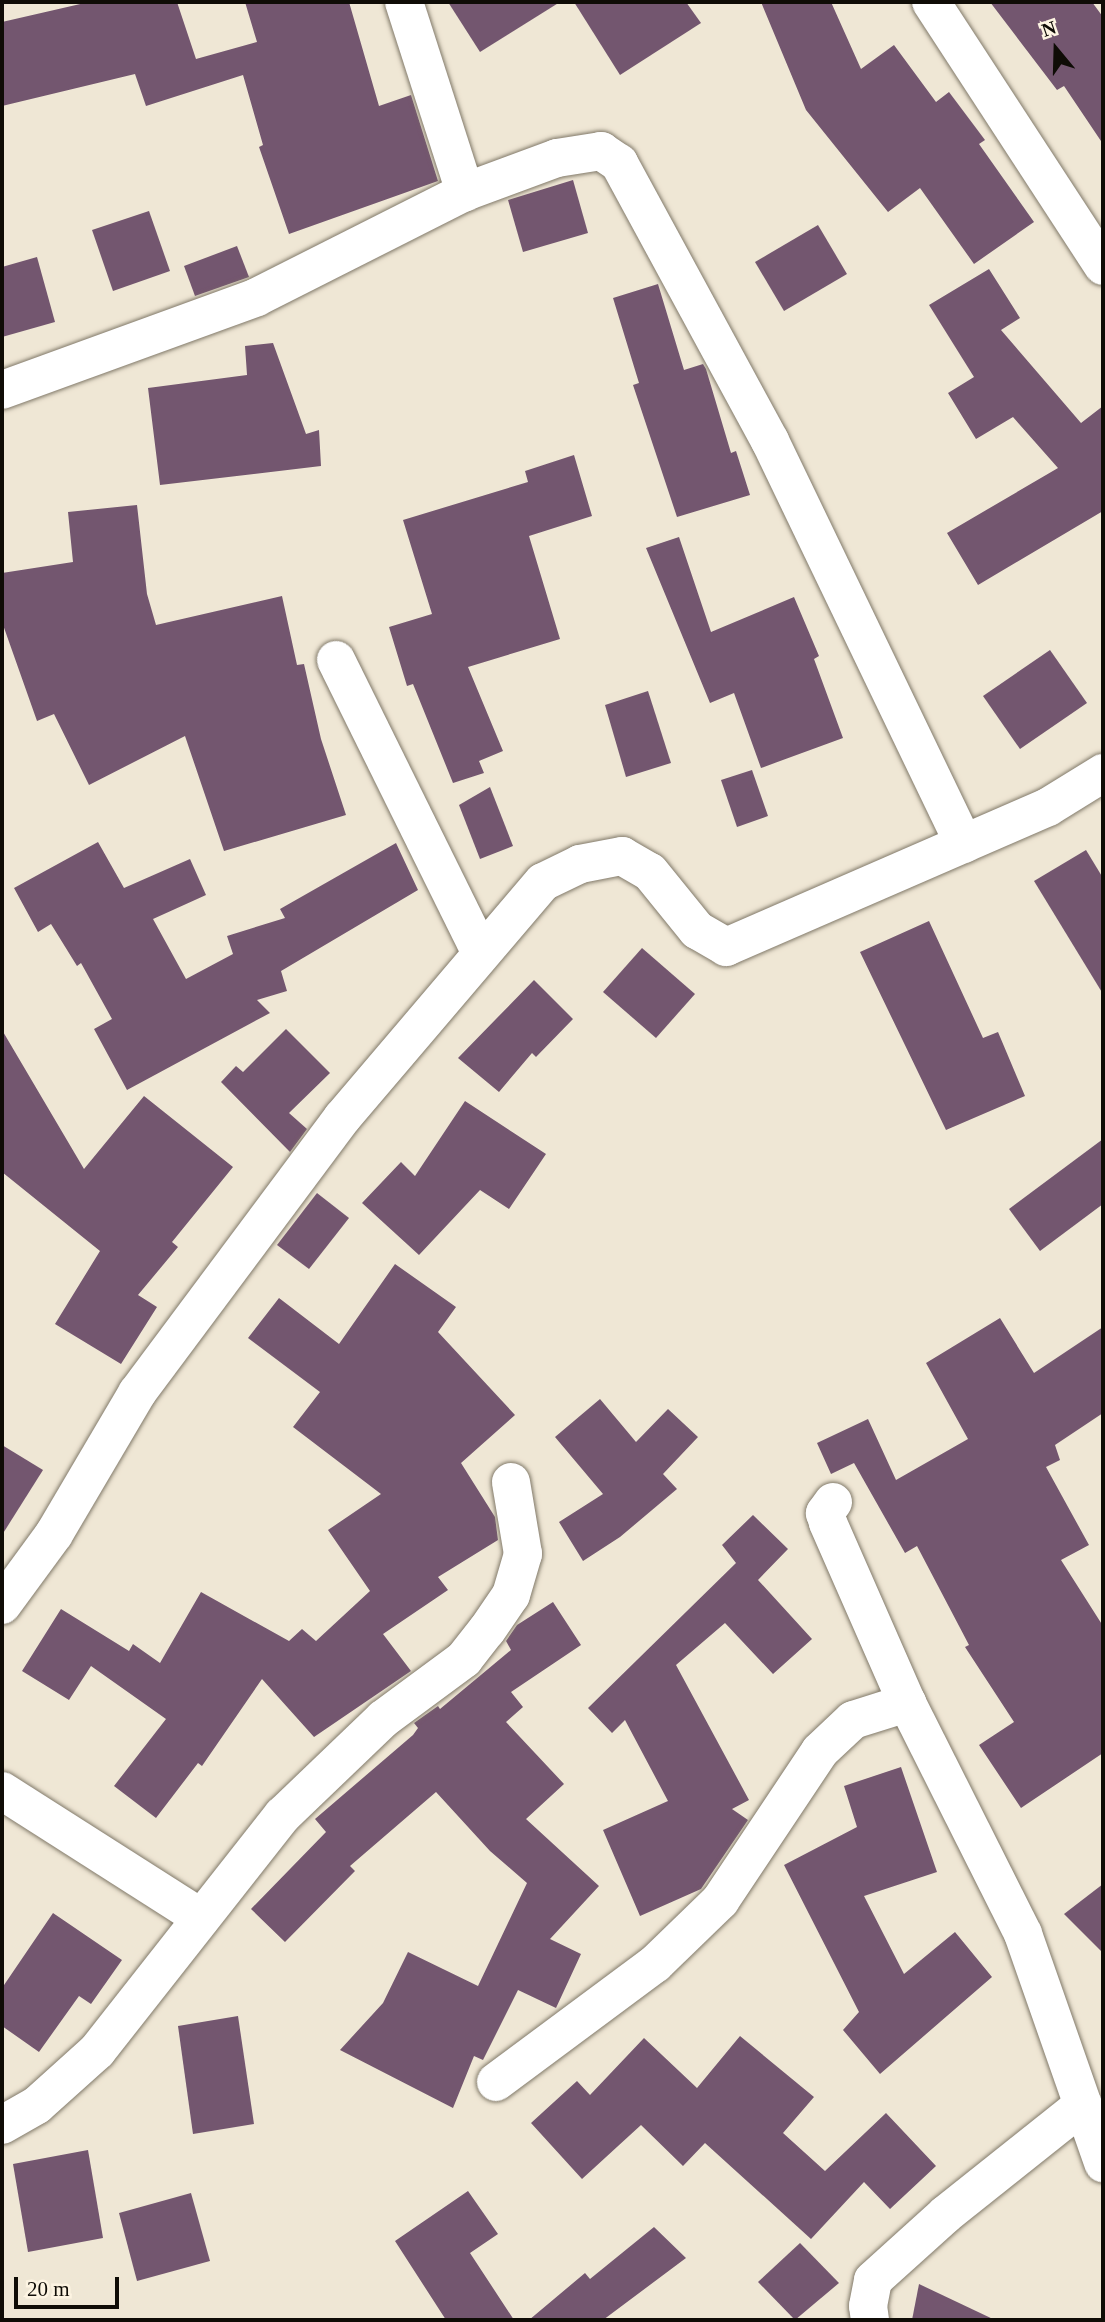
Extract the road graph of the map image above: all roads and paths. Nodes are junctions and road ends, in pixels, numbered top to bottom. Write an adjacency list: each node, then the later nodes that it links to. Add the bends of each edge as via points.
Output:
1 (404, 2): 3 (street)
2 (931, 2): 4 (street)
3 (465, 192): 5 (street, via 257,297); 8 (street, via 557,158 601,151 619,163 770,441)
4 (1103, 265)
5 (2, 390)
6 (336, 660): 9 (street)
7 (1103, 773): 8 (street, via 1048,807)
8 (964, 844): 9 (street, via 726,947 697,930 641,866 622,856 580,864 542,882)
9 (480, 951): 12 (street, via 342,1118 137,1393 54,1534)
10 (511, 1482): 15 (street, via 523,1554 511,1595 487,1630 464,1659 383,1719 283,1815)
11 (833, 1502): 13 (street, via 825,1513 828,1523)
12 (2, 1605)
13 (907, 1703): 16 (street, via 853,1720 820,1751 720,1901 655,1964); 17 (street, via 1023,1934)
14 (2, 1791): 15 (street)
15 (201, 1918): 18 (street, via 96,2051 37,2105)
16 (496, 2082)
17 (1083, 2105): 19 (street); 20 (street, via 946,2214 873,2280)
18 (2, 2125)
19 (1103, 2163)
20 (870, 2320)

